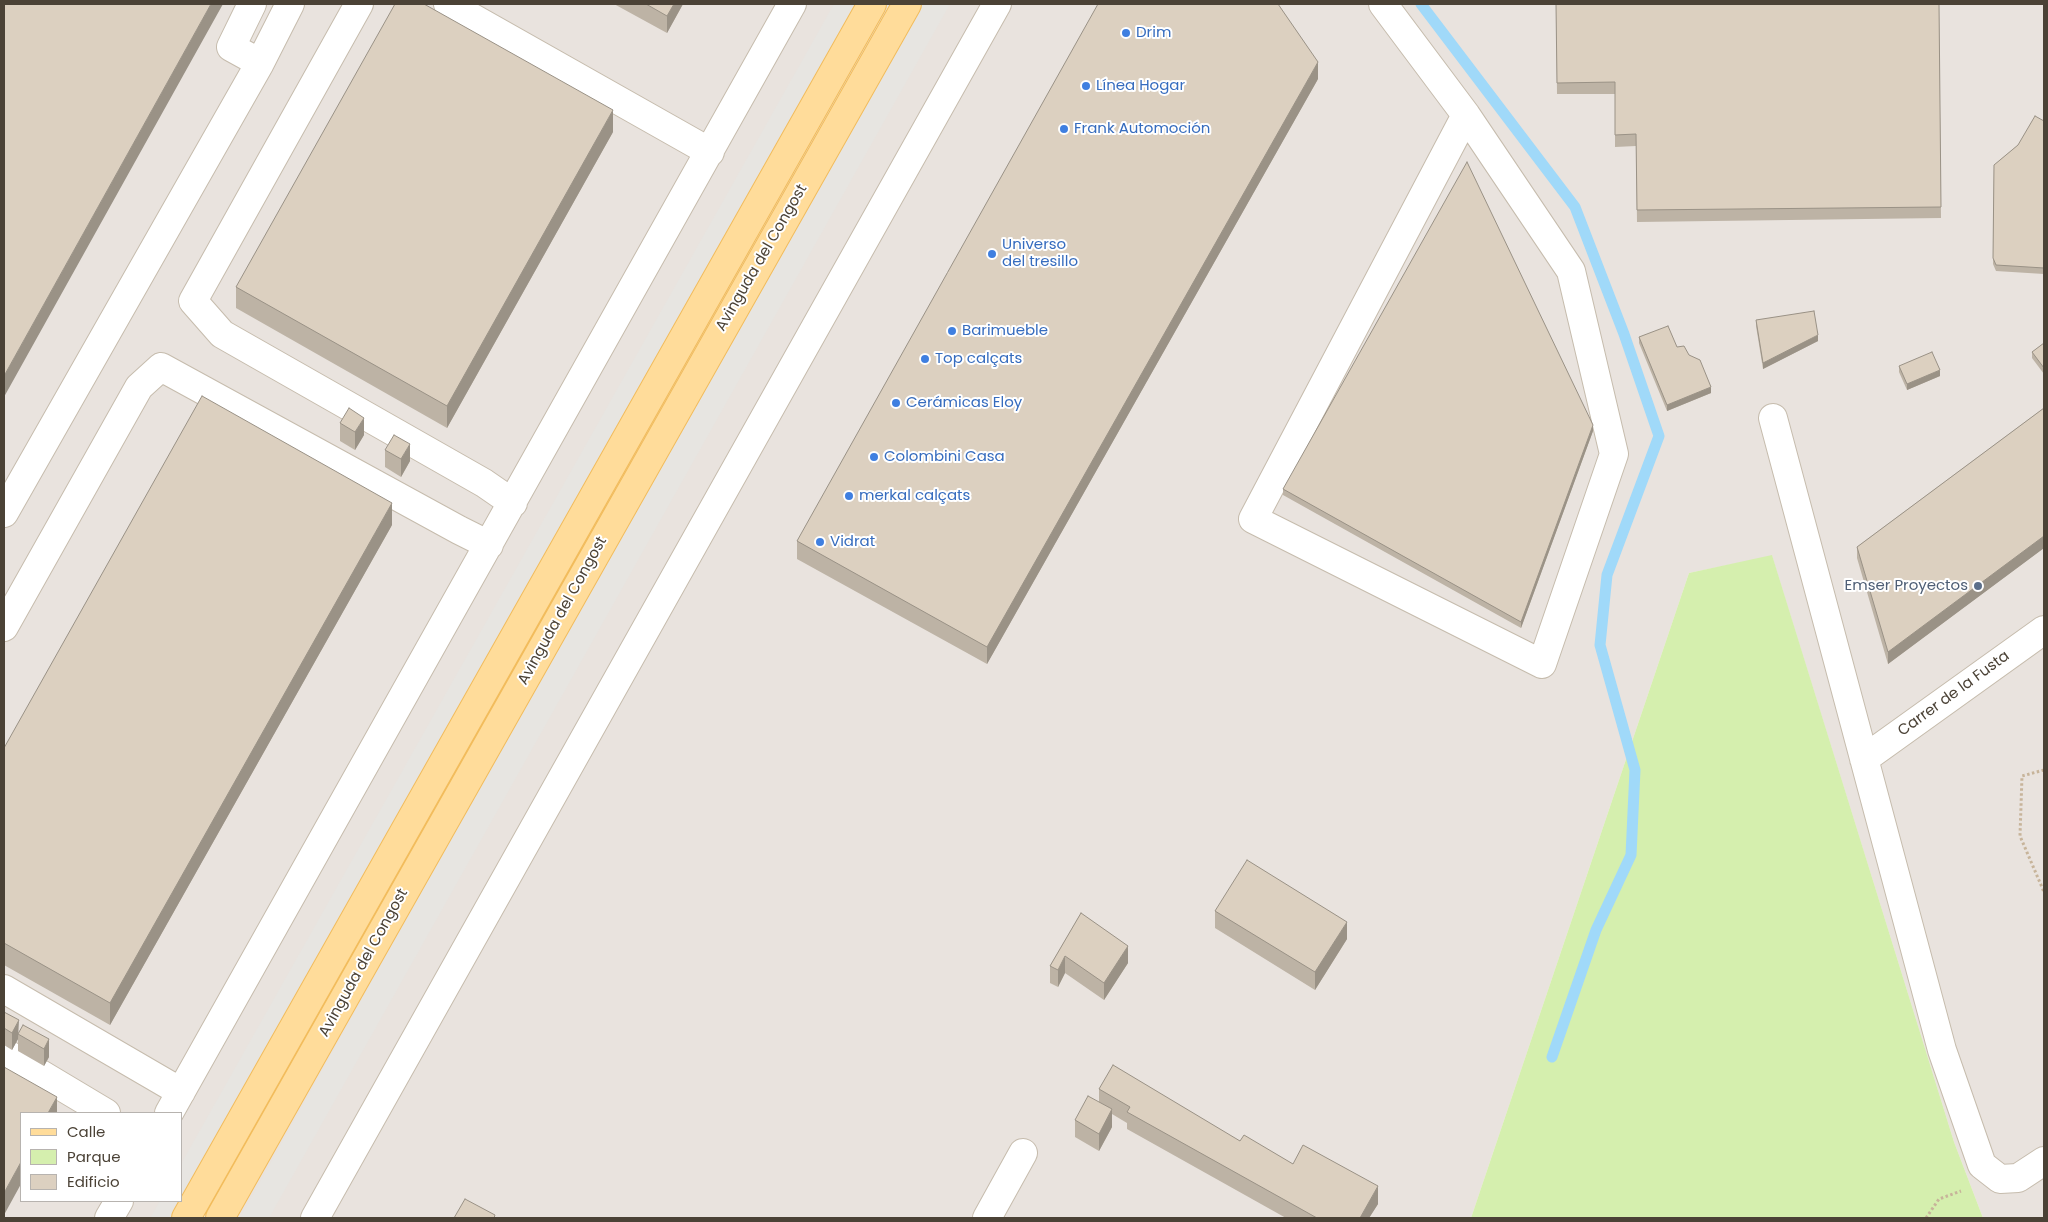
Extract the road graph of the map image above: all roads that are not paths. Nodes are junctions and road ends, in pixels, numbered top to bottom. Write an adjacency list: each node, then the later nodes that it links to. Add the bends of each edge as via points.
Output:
1 (252, 4): 10 (street, via 231,47)
2 (290, 4): 10 (street)
3 (359, 4): 14 (street, via 193,301 222,334 476,478)
4 (448, 4): 12 (street)
5 (792, 4): 12 (street)
6 (872, 4): 28 (main road, Avinguda del Congost)
7 (907, 4): 29 (main road, Avinguda del Congost)
8 (997, 4): 30 (street)
9 (1383, 4): 11 (street)
10 (260, 63): 15 (street)
11 (1466, 115): 11 (street, via 1253,520 1542,664 1614,454 1571,271)
12 (710, 152): 14 (street)
13 (1773, 418): 19 (street)
14 (513, 503): 16 (street)
15 (4, 513)
16 (490, 545): 17 (street, via 161,367 139,387); 22 (street)
17 (4, 627)
18 (2044, 630): 19 (street, Carrer de la Fusta)
19 (1864, 759): 25 (street, via 1942,1050 1982,1165 2000,1179 2018,1178)
20 (4, 989): 22 (street)
21 (4, 1052): 23 (street)
22 (175, 1103)
23 (104, 1112)
24 (1023, 1153): 31 (street)
25 (2044, 1161)
26 (118, 1202): 27 (street)
27 (109, 1218)
28 (186, 1218)
29 (220, 1218)
30 (315, 1218)
31 (987, 1218)

